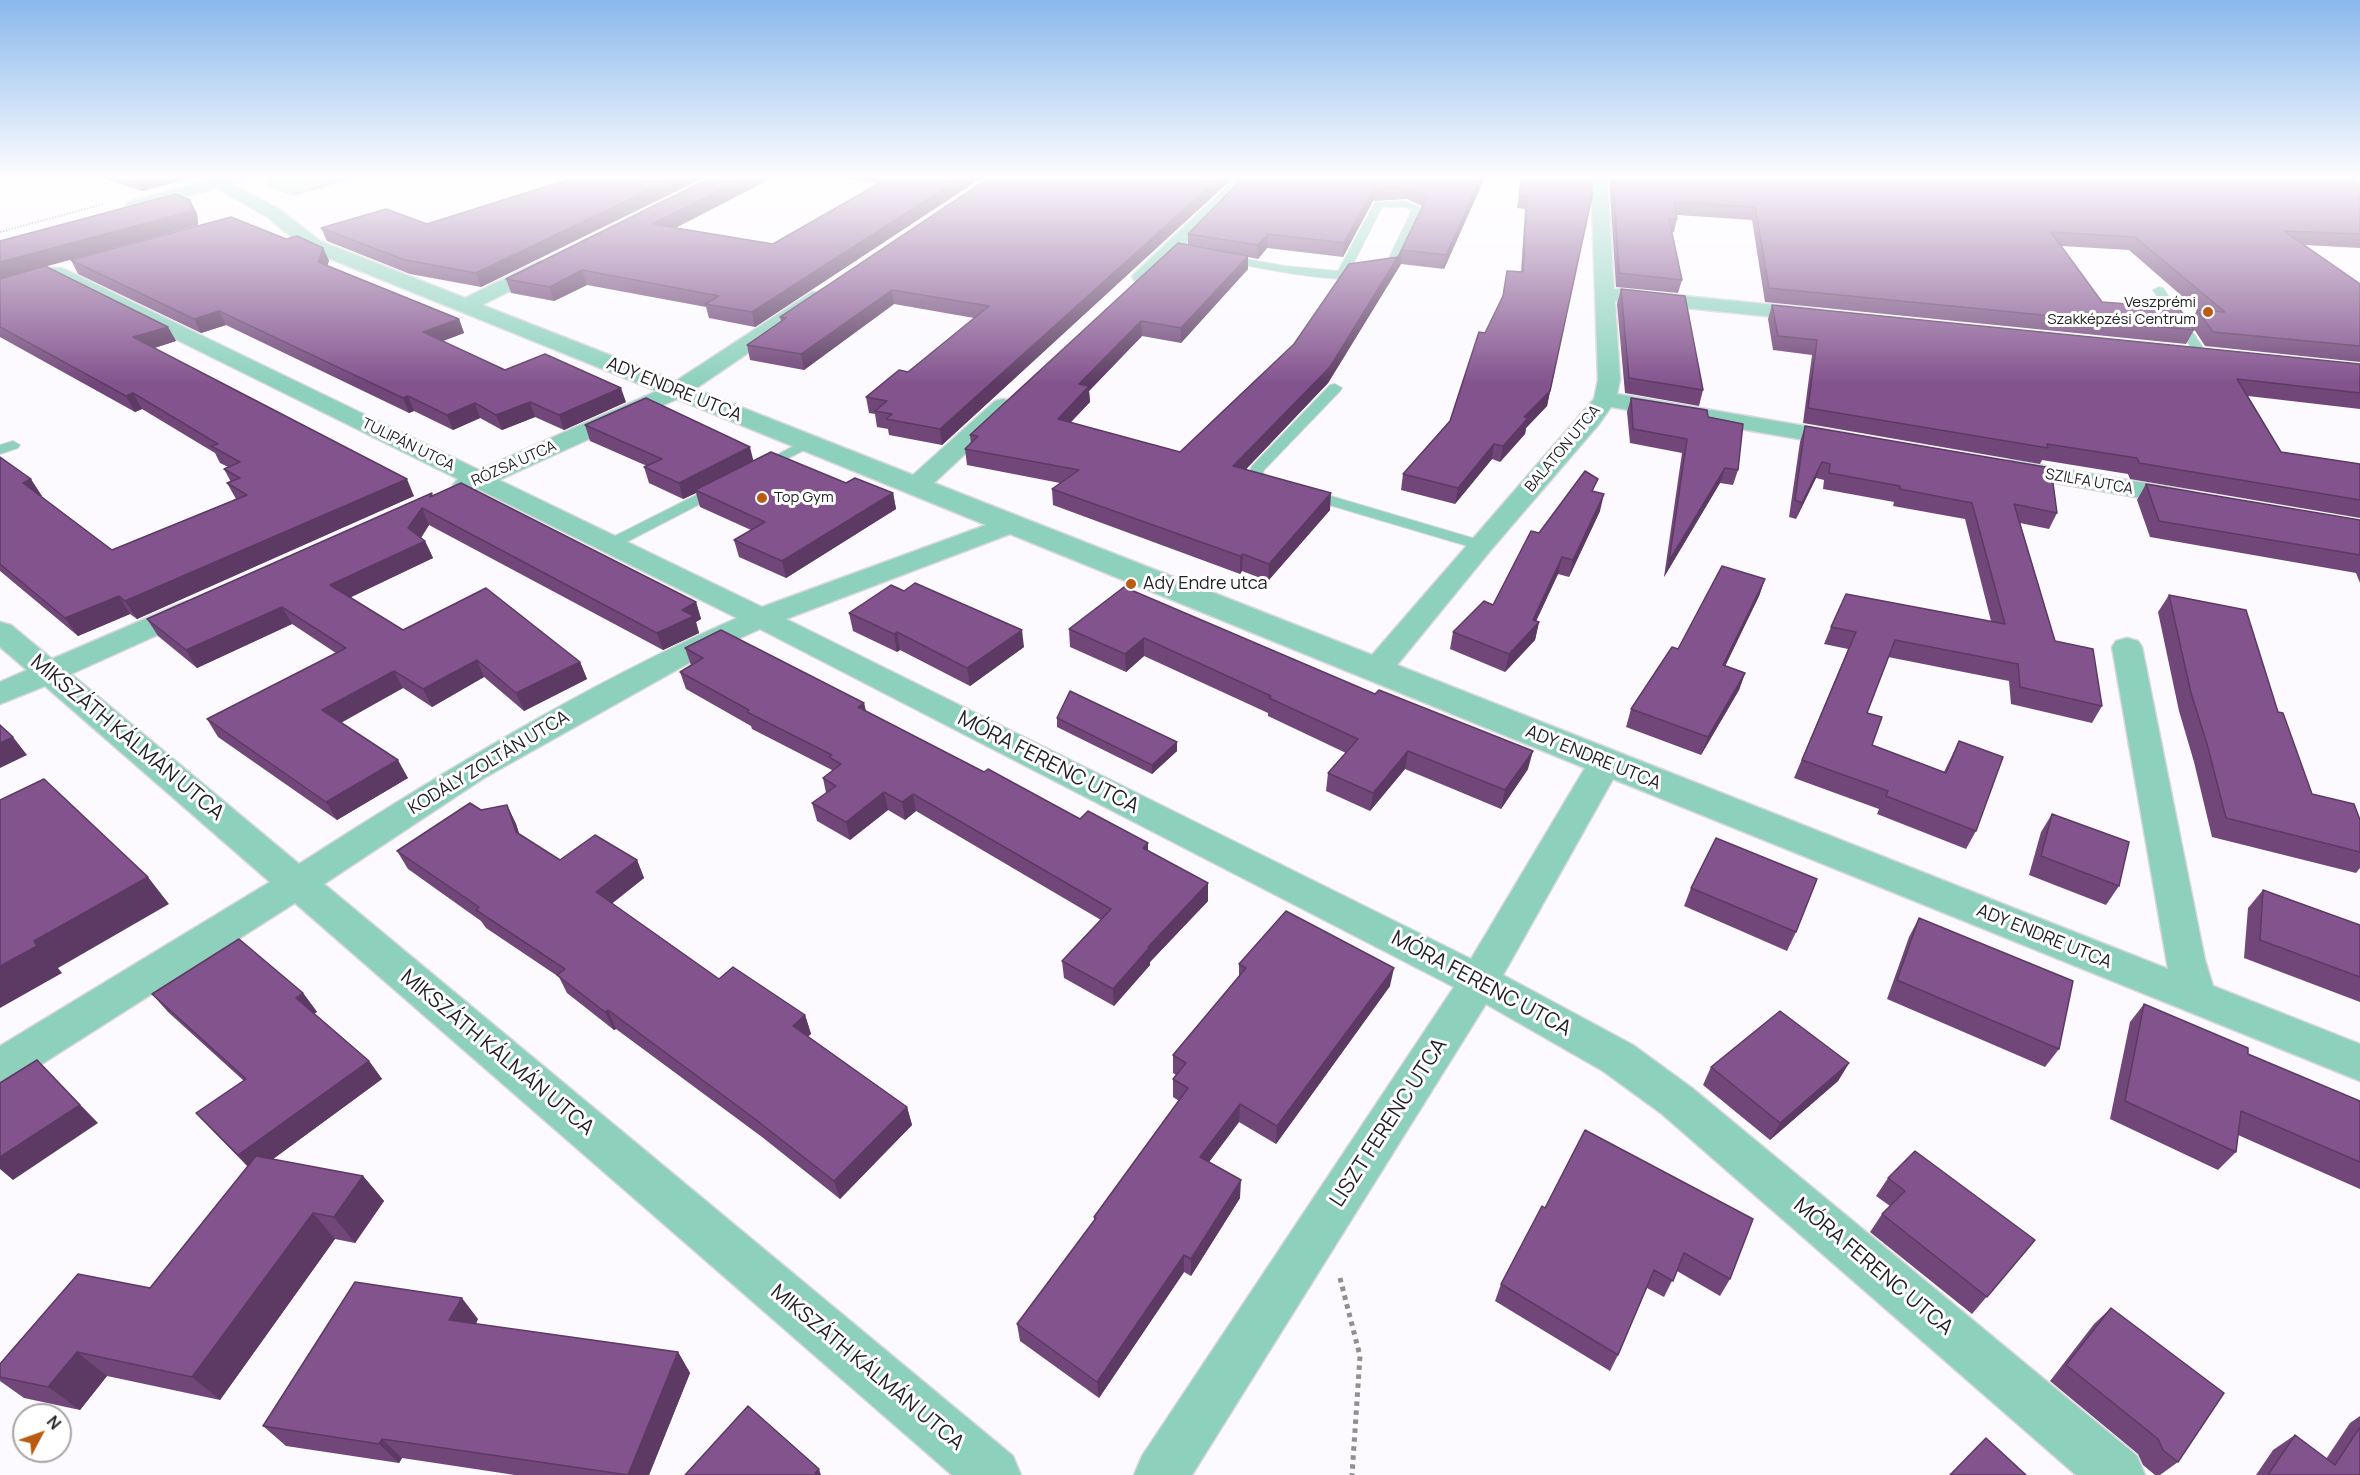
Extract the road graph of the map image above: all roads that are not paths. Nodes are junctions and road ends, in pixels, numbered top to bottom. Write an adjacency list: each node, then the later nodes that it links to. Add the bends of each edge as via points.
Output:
1 (315, 246): 14 (street, ADY ENDRE UTCA)
2 (1181, 246): 11 (street)
3 (1357, 246): 9 (lane)
4 (1401, 246): 9 (lane, via 1390,268 1378,273)
5 (1603, 246): 13 (street, BALATON UTCA)
6 (565, 256): 14 (street)
7 (1216, 257): 9 (lane)
8 (56, 272): 26 (street, TULIPÁN UTCA)
9 (1342, 274)
10 (832, 287): 20 (street, RÓZSA UTCA)
11 (1128, 290)
12 (2159, 290): 17 (lane)
13 (1606, 294): 15 (street); 22 (street, BALATON UTCA, via 1609,380)
14 (465, 306): 20 (street, ADY ENDRE UTCA)
15 (1833, 317)
16 (2178, 352): 17 (street)
17 (2202, 355): 18 (street)
18 (2225, 357)
19 (1335, 387): 32 (lane, via 1257,469 1256,475 1268,483)
20 (676, 391): 23 (street, ADY ENDRE UTCA); 26 (street, RÓZSA UTCA)
21 (1017, 393): 27 (street)
22 (1605, 399): 24 (street); 32 (street, BALATON UTCA)
23 (807, 443): 27 (street, ADY ENDRE UTCA); 31 (lane)
24 (1865, 443)
25 (1983, 464): 29 (street, SZILFA UTCA)
26 (480, 479): 28 (street, RÓZSA UTCA); 31 (street, TULIPÁN UTCA)
27 (916, 486): 30 (street, ADY ENDRE UTCA)
28 (447, 494)
29 (2207, 502)
30 (1012, 524): 34 (street, KODÁLY ZOLTÁN UTCA); 37 (street, ADY ENDRE UTCA)
31 (610, 544): 34 (street, TULIPÁN UTCA)
32 (1480, 545): 37 (street, BALATON UTCA)
33 (211, 600): 38 (street)
34 (761, 618): 41 (street, KODÁLY ZOLTÁN UTCA, via 694,648 518,743); 42 (street, MÓRA FERENC UTCA)
35 (0, 631): 38 (street, MIKSZÁTH KÁLMÁN UTCA)
36 (2127, 647): 43 (street, via 2185,960)
37 (1377, 669): 40 (street, ADY ENDRE UTCA)
38 (50, 672): 39 (street); 41 (street, MIKSZÁTH KÁLMÁN UTCA)
39 (0, 694)
40 (1605, 763): 42 (street, LISZT FERENC UTCA); 43 (street, ADY ENDRE UTCA)
41 (297, 883): 45 (street, KODÁLY ZOLTÁN UTCA); 46 (street, MIKSZÁTH KÁLMÁN UTCA)
42 (1479, 981): 47 (street, LISZT FERENC UTCA); 48 (street, MÓRA FERENC UTCA, via 1618,1058 1677,1101)
43 (2196, 997): 44 (street, ADY ENDRE UTCA)
44 (2360, 1063)
45 (0, 1068)
46 (994, 1475)
47 (1161, 1475)
48 (2118, 1475)

